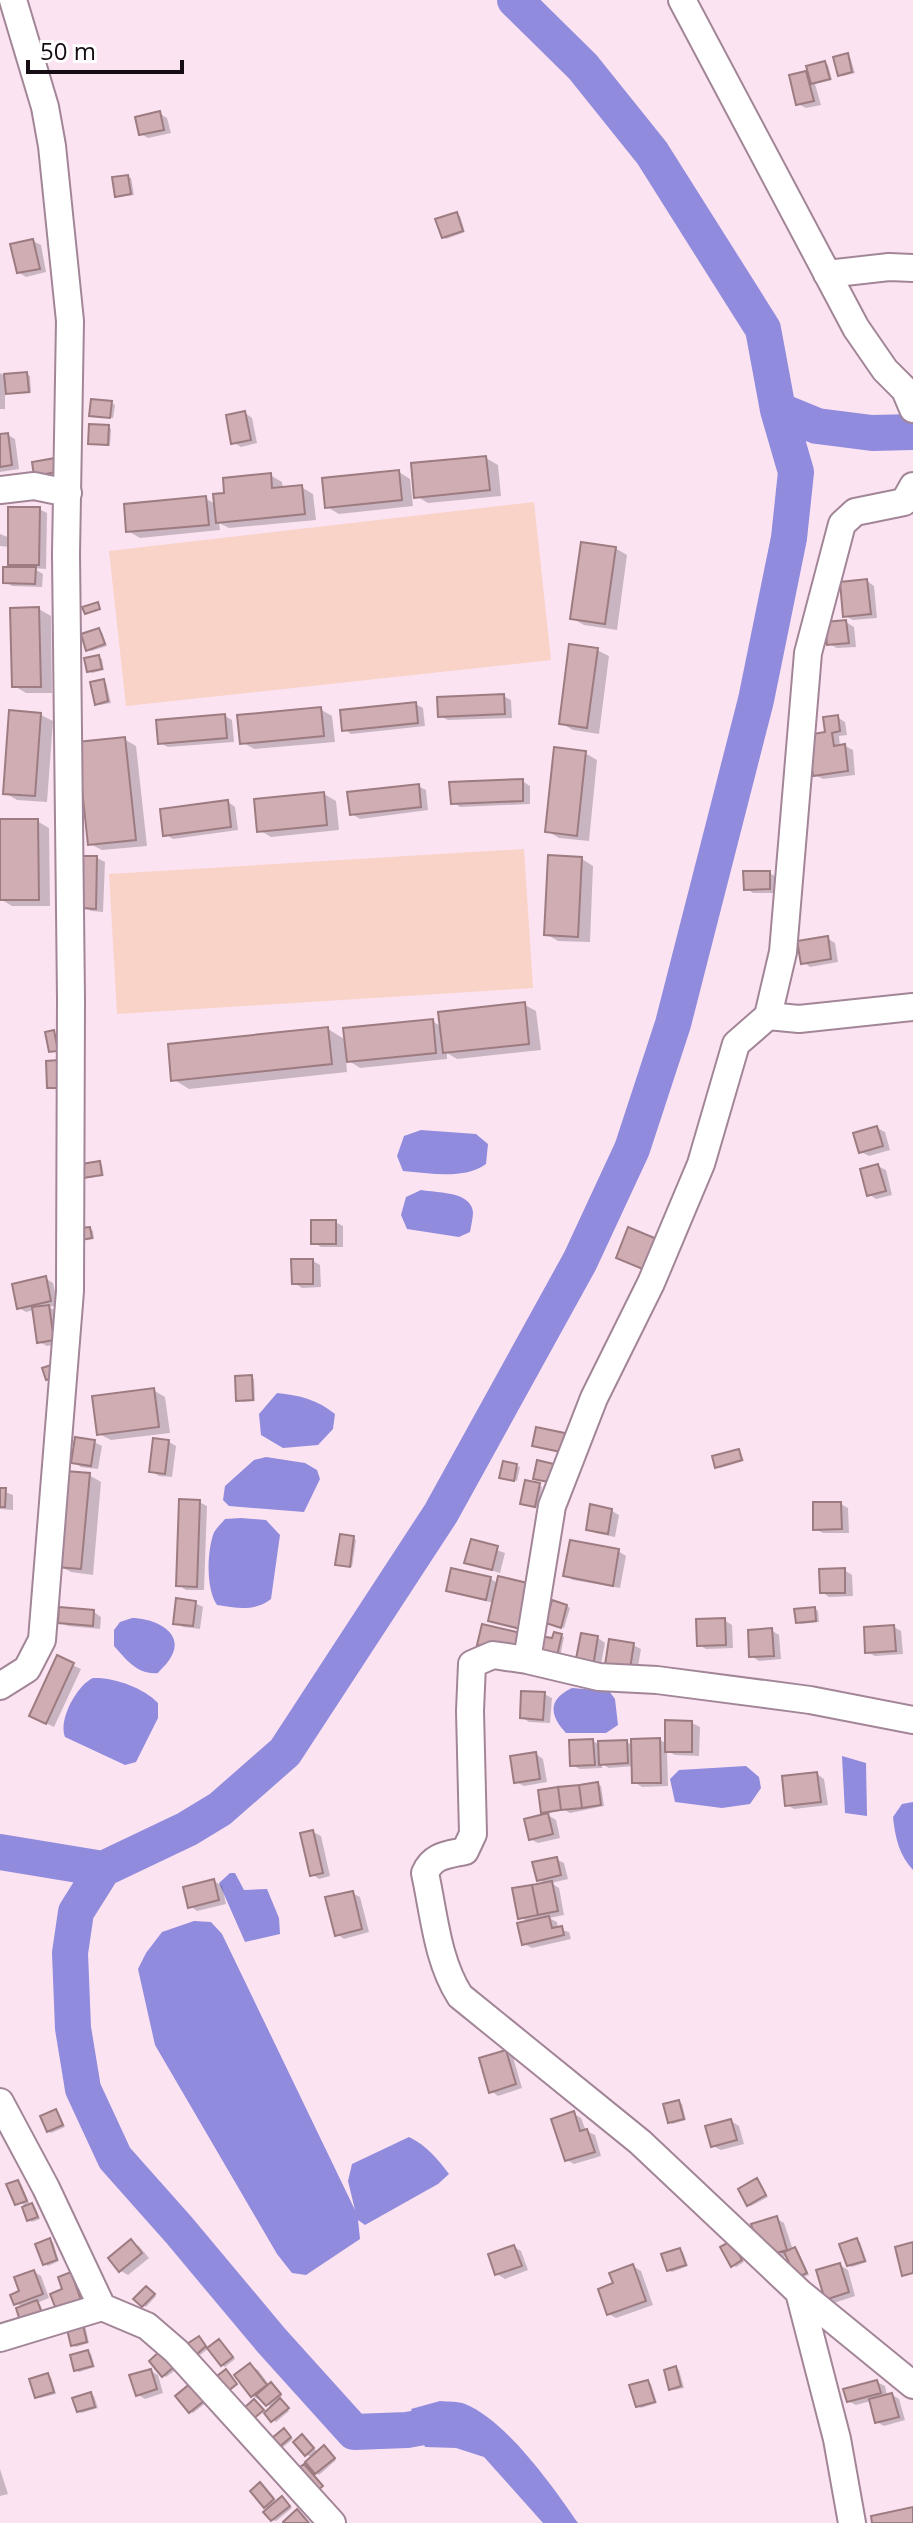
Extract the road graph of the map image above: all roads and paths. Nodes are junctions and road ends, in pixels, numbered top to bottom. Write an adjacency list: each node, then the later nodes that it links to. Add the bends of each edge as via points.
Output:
1 (13, 0): 8 (street, via 52,146 70,321)
2 (682, 0): 4 (street)
3 (913, 268): 4 (street)
4 (827, 274): 5 (street, via 856,328 905,390)
5 (913, 409)
6 (913, 486): 10 (street, via 904,502 855,512 842,524 829,566 808,653 783,952)
7 (0, 490): 8 (street, via 34,486)
8 (68, 493): 12 (street, via 70,1291 42,1640 27,1669)
9 (913, 1007): 10 (street, via 799,1019)
10 (768, 1016): 11 (street, via 736,1044 701,1164 651,1283 594,1398 552,1506)
11 (527, 1660): 13 (street, via 599,1677 810,1700); 15 (street, via 493,1655 472,1664 473,1834 465,1851 439,1856 425,1873 452,1983 460,1996 640,2142)
12 (0, 1686)
13 (913, 1720)
14 (0, 2102): 16 (street)
15 (799, 2292): 18 (street); 20 (street, via 837,2439)
16 (102, 2307): 17 (street); 19 (street, via 147,2326 176,2351)
17 (0, 2338)
18 (913, 2385)
19 (332, 2523)
20 (852, 2523)

